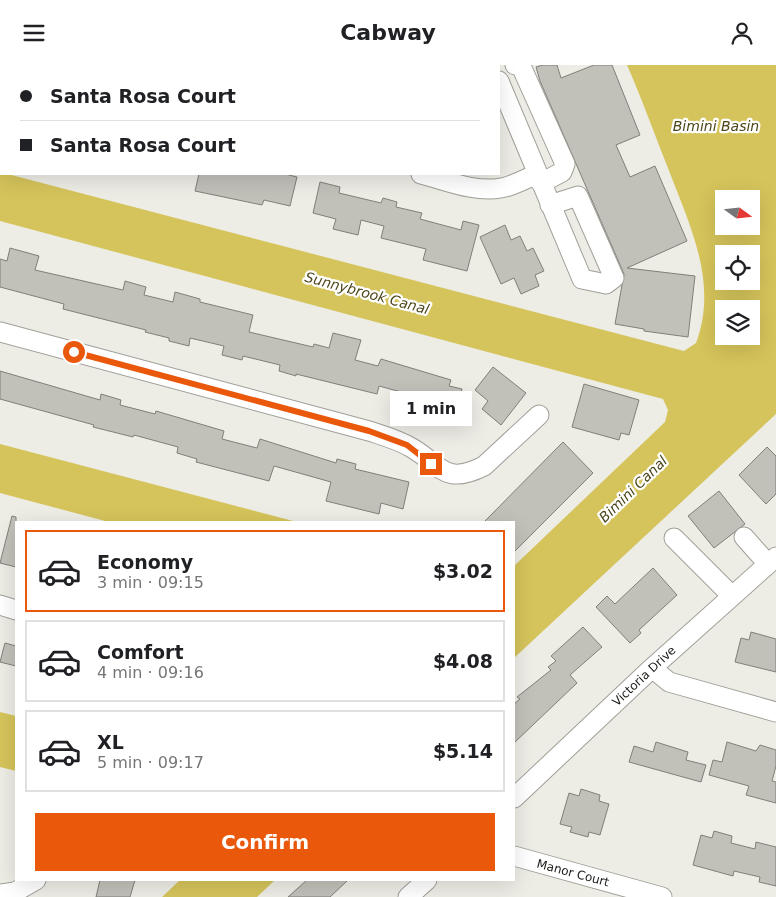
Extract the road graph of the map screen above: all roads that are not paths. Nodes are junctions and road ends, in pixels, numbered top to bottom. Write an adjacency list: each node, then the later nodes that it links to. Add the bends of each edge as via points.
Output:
1 (514, 65): 2 (street); 5 (street, via 521,66 566,164 562,172)
2 (500, 73)
3 (500, 83): 5 (street)
4 (424, 175): 5 (street, via 494,189)
5 (539, 178): 6 (street)
6 (550, 205): 6 (street, via 582,279 606,284 614,278 578,196)
7 (0, 332): 8 (street, via 369,431 407,445 437,468 453,474 484,466)
8 (538, 415)
9 (744, 537): 11 (street)
10 (674, 538): 12 (street)
11 (772, 560): 12 (street, Victoria Drive)
12 (732, 596): 15 (street, Victoria Drive)
13 (0, 605): 14 (street)
14 (15, 610)
15 (652, 668): 16 (street, via 669,682); 17 (street, Victoria Drive)
16 (776, 712)
17 (515, 798)
18 (515, 856): 23 (street, Manor Court)
19 (34, 881): 21 (street, via 15,892)
20 (425, 881): 22 (street)
21 (0, 894)
22 (408, 897)
23 (662, 897)

